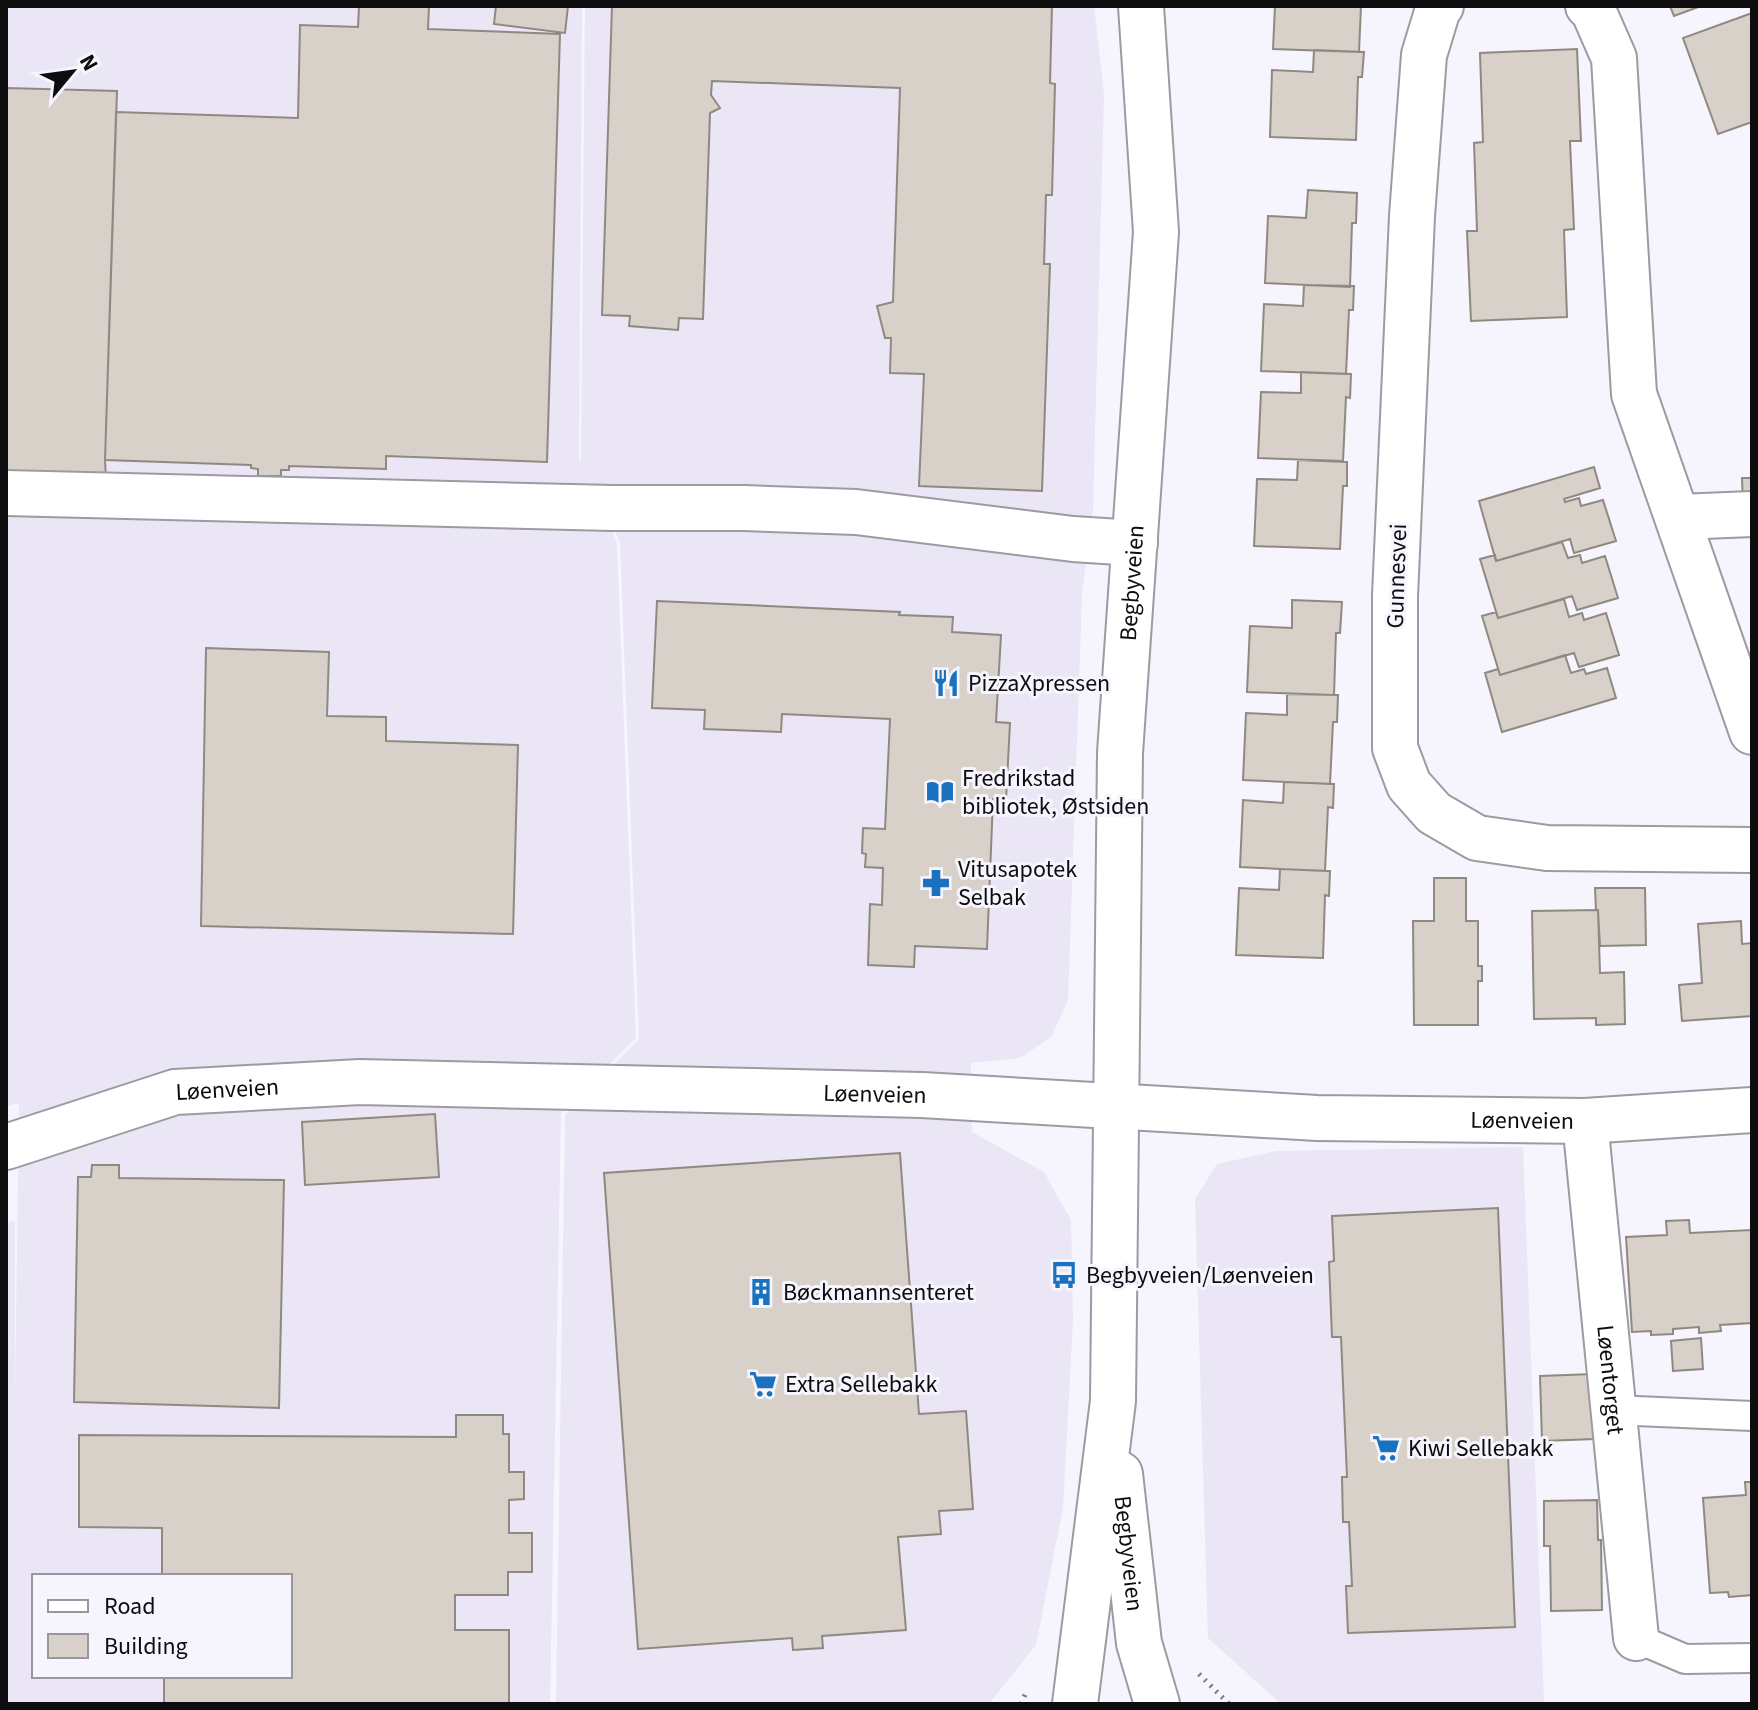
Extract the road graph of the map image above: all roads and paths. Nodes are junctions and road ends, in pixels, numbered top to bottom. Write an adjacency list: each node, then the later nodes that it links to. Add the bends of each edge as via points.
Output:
1 (1141, 6): 7 (street, Begbyveien, via 1156,232)
2 (1441, 6): 9 (street, Gunnesvei, via 1424,55 1412,216 1395,596 1395,748 1409,785 1434,813 1477,838 1547,848)
3 (1588, 6): 6 (street, via 1614,58 1634,394)
4 (6, 493): 7 (street, via 856,512)
5 (1752, 514): 6 (street)
6 (1678, 517): 8 (street)
7 (1135, 543): 10 (street, Begbyveien, via 1120,753)
8 (1752, 732)
9 (1752, 850)
10 (1115, 1107): 12 (street, Løenveien, via 1317,1118); 13 (street, Løenveien, via 922,1095 360,1082 175,1092); 14 (street, Begbyveien)
11 (1752, 1110): 12 (street, Løenveien)
12 (1585, 1121): 15 (street, Løentorget)
13 (6, 1147)
14 (1113, 1401): 19 (street, Begbyveien); 20 (street, Begbyveien, via 1139,1643)
15 (1613, 1410): 16 (lane); 17 (street, Løentorget)
16 (1752, 1416)
17 (1636, 1638): 18 (lane, via 1685,1659)
18 (1752, 1658)
19 (1075, 1704)
20 (1157, 1704)

